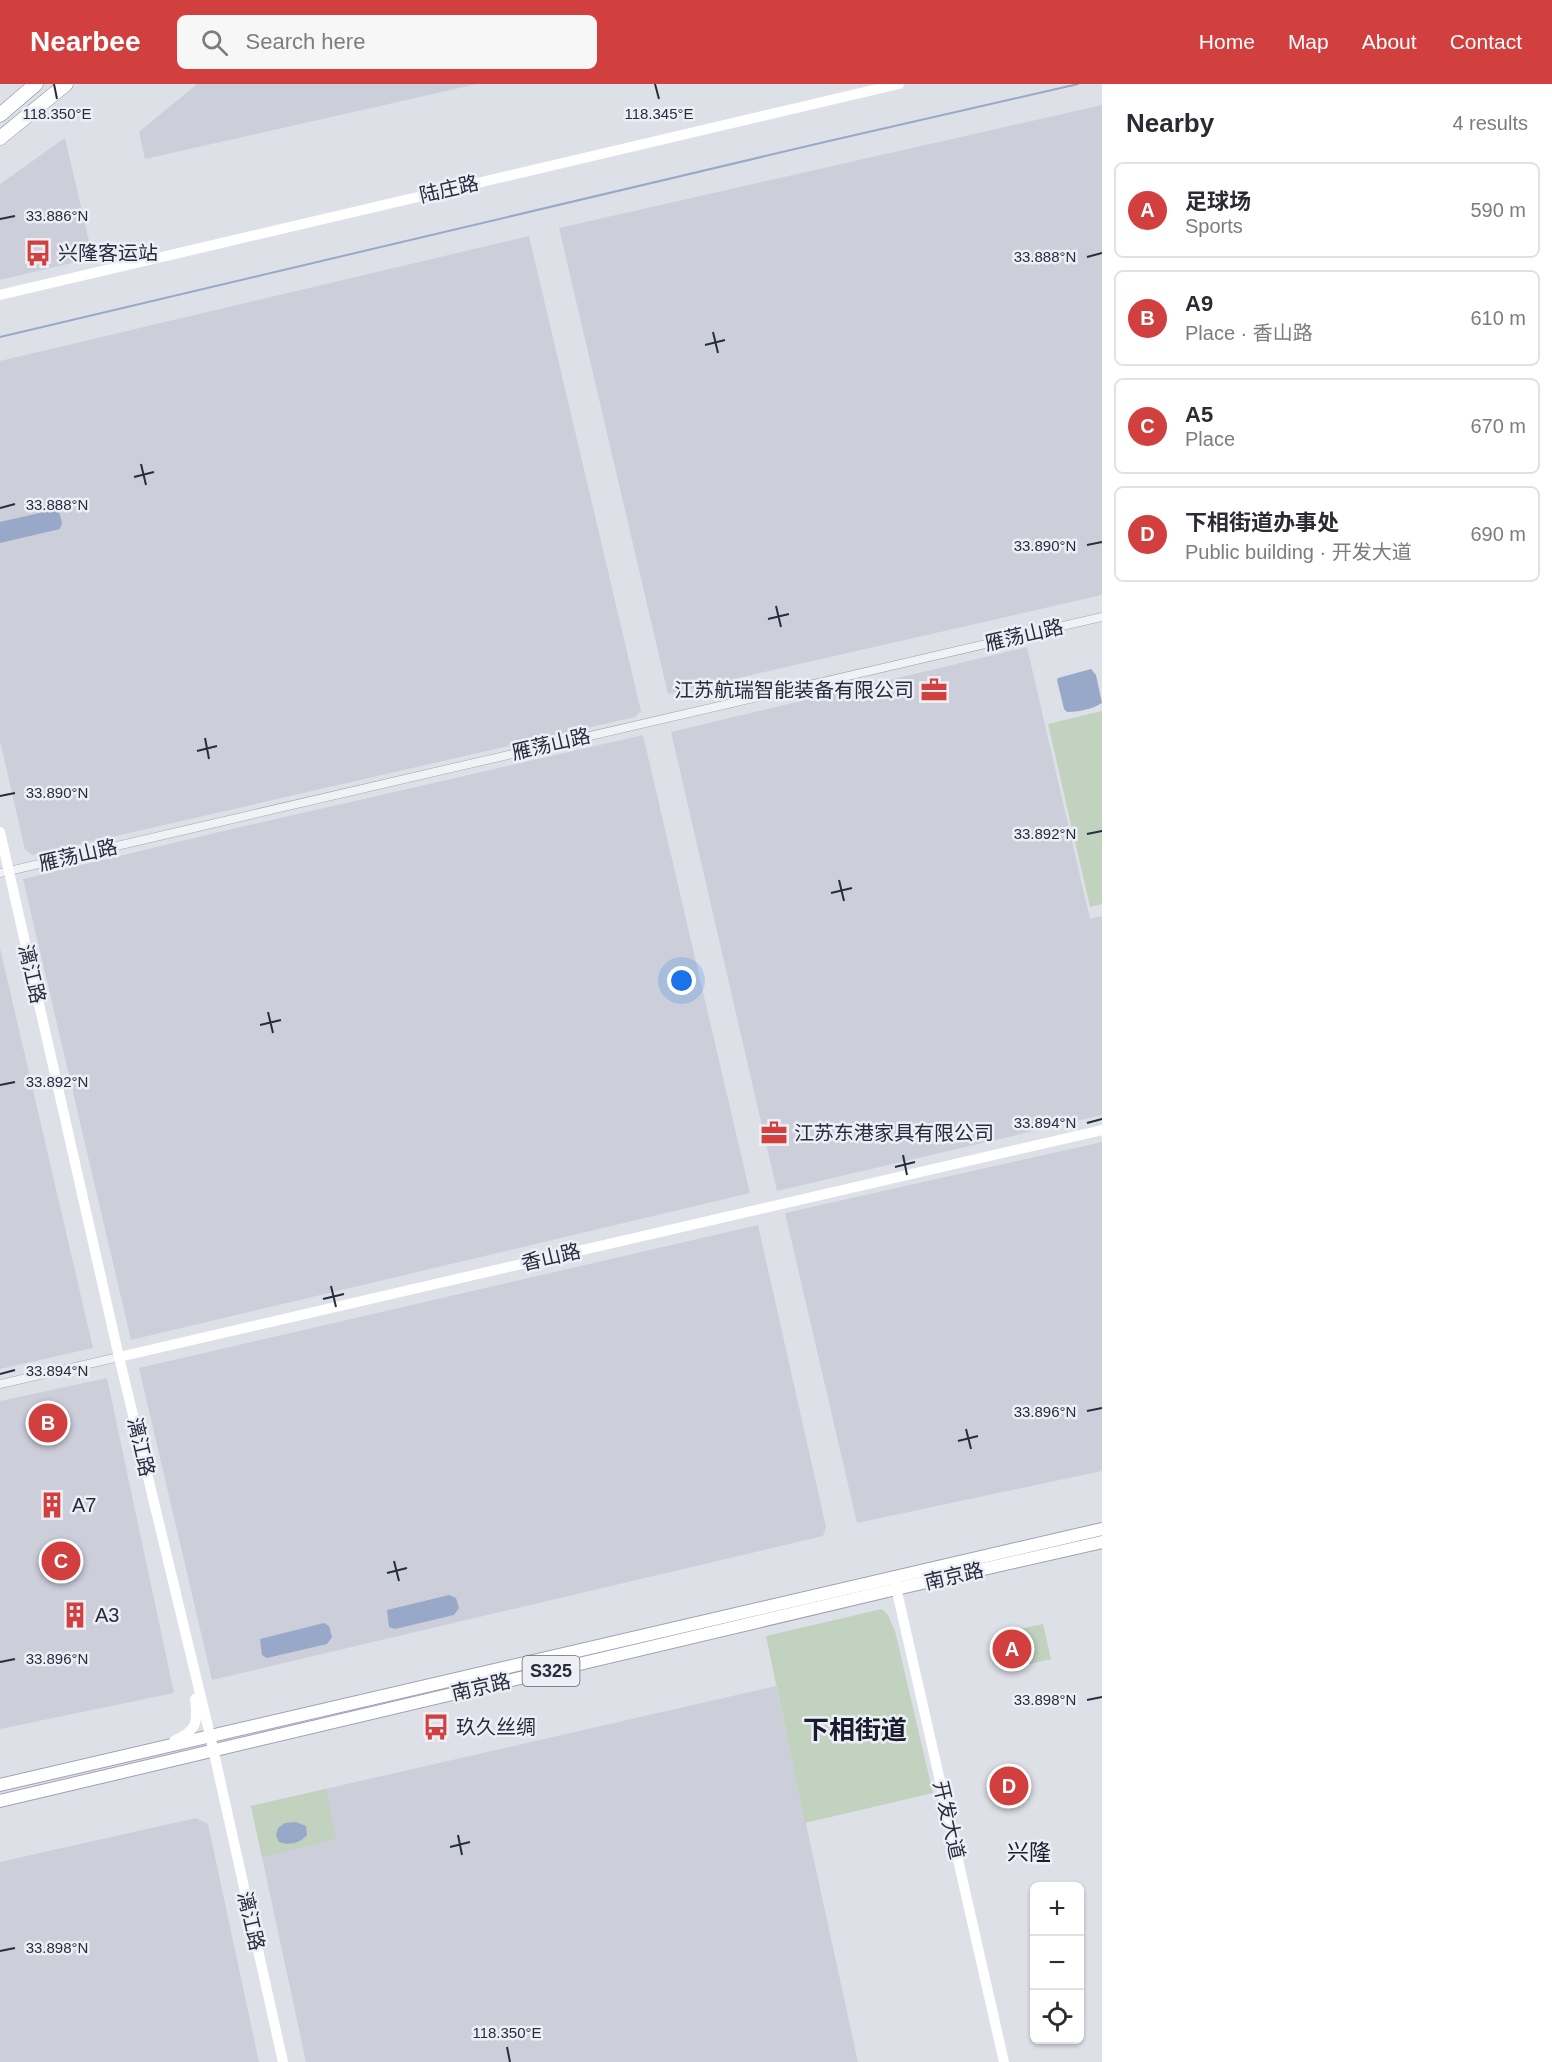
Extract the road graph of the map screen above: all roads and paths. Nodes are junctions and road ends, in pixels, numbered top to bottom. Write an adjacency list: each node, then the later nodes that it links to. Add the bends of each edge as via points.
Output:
1 (36, 84): 4 (highway)
2 (66, 84): 5 (highway)
3 (898, 84): 6 (street, 陆庄路)
4 (0, 115)
5 (0, 138)
6 (0, 294)
7 (1102, 617): 9 (street, 雁荡山路)
8 (0, 832): 9 (street, 漓江路)
9 (4, 872): 11 (street, 漓江路)
10 (1102, 1130): 11 (street, 香山路)
11 (119, 1357): 12 (street, 香山路); 16 (street, 漓江路)
12 (0, 1384)
13 (1102, 1529): 15 (main road, 南京路 / S325)
14 (1102, 1542): 15 (main road, 南京路 / S325)
15 (895, 1583): 17 (main road, 南京路 / S325); 19 (main road, 南京路 / S325); 23 (street, 开发大道)
16 (190, 1654): 17 (street, 漓江路); 18 (street, via 196,1722 188,1734)
17 (210, 1735): 18 (main road, 南京路 / S325); 19 (street, 漓江路)
18 (160, 1747): 20 (main road, 南京路 / S325)
19 (213, 1750): 21 (main road, 南京路 / S325); 22 (street, 漓江路)
20 (0, 1785)
21 (0, 1801)
22 (283, 2062)
23 (1004, 2062)

